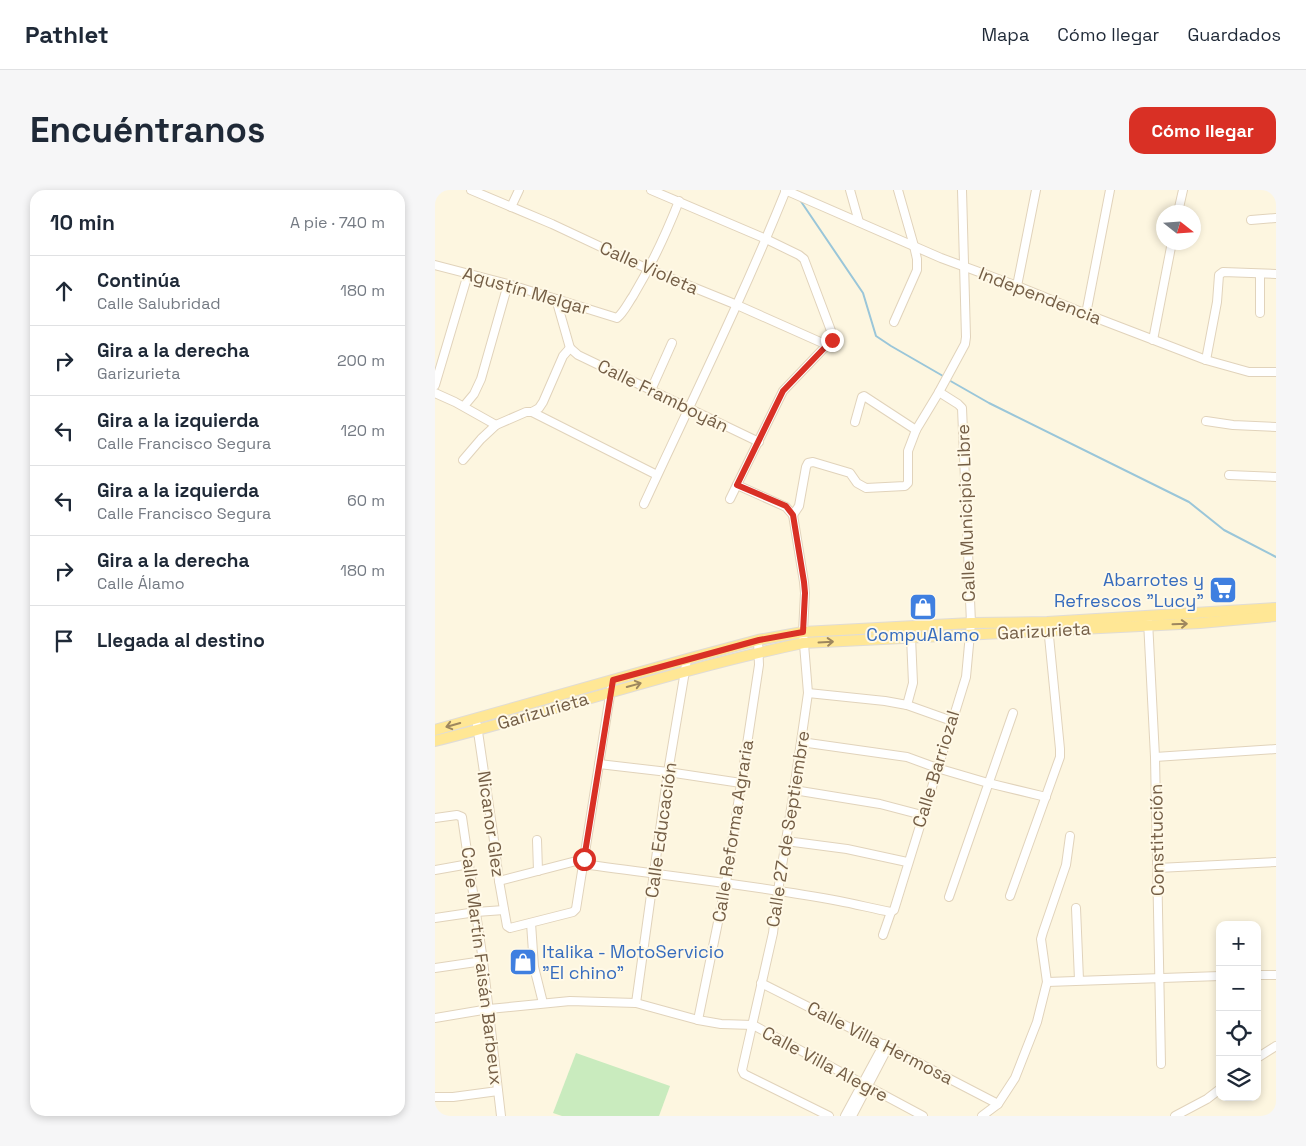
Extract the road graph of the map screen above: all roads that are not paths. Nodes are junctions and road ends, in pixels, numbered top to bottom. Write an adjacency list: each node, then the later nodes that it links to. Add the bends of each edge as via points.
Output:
1 (471, 190): 13 (street, Calle Violeta)
2 (519, 190): 13 (street)
3 (651, 190): 11 (street)
4 (850, 190): 16 (street)
5 (898, 190): 18 (street)
6 (962, 190): 21 (street)
7 (1036, 190): 27 (street)
8 (1110, 190): 31 (street)
9 (1183, 190): 12 (street)
10 (787, 191): 16 (street, Independencia); 17 (street)
11 (679, 202): 17 (street); 22 (street)
12 (1180, 205)
13 (511, 207): 22 (street, Calle Violeta)
14 (1276, 218): 15 (street)
15 (1251, 220)
16 (859, 222): 18 (street, Independencia)
17 (766, 239): 29 (street); 35 (street, via 804,259 833,336)
18 (914, 246): 21 (street, Independencia); 32 (street, via 917,270)
19 (1170, 250): 33 (street)
20 (435, 265): 23 (street, Agustín Melgar)
21 (964, 266): 27 (street, Independencia); 41 (street, via 965,344)
22 (648, 269): 28 (street, Agustín Melgar, via 617,318); 29 (street, Calle Violeta)
23 (468, 274): 26 (street, Agustín Melgar); 39 (street)
24 (1260, 274): 25 (street); 30 (street); 37 (street, via 1223,272 1219,275)
25 (1276, 274)
26 (508, 284): 28 (street, Agustín Melgar); 43 (street, via 481,379)
27 (1017, 286): 31 (street, Independencia)
28 (556, 299): 36 (street)
29 (737, 305): 35 (street, Calle Violeta); 44 (street)
30 (1260, 313)
31 (1086, 314): 33 (street, Independencia)
32 (894, 322)
33 (1153, 340): 37 (street, Independencia)
34 (672, 343): 40 (street)
35 (827, 345): 51 (street, via 783,391)
36 (570, 348): 40 (street, Calle Framboyán, via 578,355); 45 (street, via 563,356 543,402)
37 (1206, 360): 38 (street, Independencia, via 1249,372)
38 (1276, 372)
39 (435, 385)
40 (651, 390): 44 (street, Calle Framboyán)
41 (940, 390): 50 (street); 63 (street, Calle Municipio Libre, via 962,408)
42 (435, 393): 43 (street)
43 (464, 406): 48 (street)
44 (689, 409): 51 (street, Calle Framboyán); 54 (street)
45 (532, 412): 48 (street); 54 (street)
46 (1205, 421): 49 (street)
47 (855, 422): 50 (street, via 864,396)
48 (496, 424): 52 (street)
49 (1276, 427)
50 (916, 430): 59 (street, via 907,451 908,483 905,486 866,488 857,483 850,473 808,463 799,506)
51 (759, 442): 56 (street)
52 (463, 460)
53 (1229, 475): 55 (street)
54 (657, 476): 58 (street)
55 (1276, 477)
56 (737, 485): 57 (street); 59 (street, via 786,506)
57 (730, 499)
58 (644, 504)
59 (793, 515): 65 (street, Calle 27 de Septiembre, via 805,593)
60 (1276, 608): 62 (main road, Garizurieta)
61 (1276, 616): 62 (main road, Garizurieta, one-way to 61, via 1200,623)
62 (1148, 621): 64 (main road, Garizurieta); 85 (street, Constitución)
63 (971, 623): 64 (main road, Garizurieta); 65 (main road, Garizurieta); 66 (street, Calle Barriozal)
64 (1048, 626): 66 (main road, Garizurieta); 92 (street, via 1060,757)
65 (803, 632): 68 (main road, Garizurieta); 69 (street, Calle 27 de Septiembre)
66 (970, 635): 67 (main road, Garizurieta); 79 (street, Calle Barriozal, via 965,677)
67 (911, 637): 69 (main road, Garizurieta, one-way to 67); 76 (street, via 913,683)
68 (759, 640): 70 (street, Calle Reforma Agraria); 71 (main road, Garizurieta)
69 (803, 643): 70 (main road, Garizurieta); 75 (street, Calle 27 de Septiembre)
70 (759, 652): 72 (main road, Garizurieta); 89 (street, Calle Reforma Agraria)
71 (687, 659): 72 (street, Calle Educación); 73 (main road, Garizurieta)
72 (685, 672): 74 (main road, Garizurieta, one-way to 72); 88 (street, Calle Educación)
73 (613, 680): 74 (street); 78 (main road, Garizurieta)
74 (611, 692): 81 (main road, Garizurieta); 86 (street)
75 (808, 694): 76 (street); 83 (street, Calle 27 de Septiembre)
76 (907, 705): 79 (street)
77 (1013, 714): 90 (street)
78 (475, 718): 80 (main road, Garizurieta, one-way to 80); 81 (street, Nicanor Glez)
79 (952, 721): 87 (street, Calle Barriozal)
80 (435, 730)
81 (477, 730): 82 (main road, Garizurieta); 106 (street, Nicanor Glez)
82 (435, 740)
83 (801, 742): 87 (street, via 907,756); 91 (street, Calle 27 de Septiembre)
84 (1276, 749): 85 (street)
85 (1155, 757): 102 (street, Constitución)
86 (599, 764): 88 (street); 98 (street)
87 (937, 768): 90 (street); 93 (street, Calle Barriozal)
88 (668, 772): 89 (street); 105 (street, Calle Educación)
89 (741, 782): 107 (street, Calle Reforma Agraria)
90 (988, 783): 92 (street); 110 (street)
91 (794, 790): 93 (street, via 880,804); 97 (street, Calle 27 de Septiembre)
92 (1045, 796): 109 (street)
93 (922, 815): 99 (street, Calle Barriozal)
94 (435, 818): 101 (street, Calle Martín Faisán Barbeux, via 462,817)
95 (1070, 836): 125 (street, via 1066,865 1041,939)
96 (537, 840): 104 (street)
97 (786, 841): 99 (street, via 847,849); 108 (street, Calle 27 de Septiembre)
98 (583, 861): 104 (street); 105 (street); 116 (street, via 576,909)
99 (907, 862): 114 (street, Calle Barriozal)
100 (1276, 862): 102 (street)
101 (469, 864): 103 (street); 113 (street, Calle Martín Faisán Barbeux)
102 (1158, 868): 123 (street, Constitución)
103 (435, 870)
104 (538, 871): 106 (street)
105 (654, 874): 107 (street); 127 (street, Calle Educación)
106 (499, 881): 112 (street, Nicanor Glez)
107 (727, 883): 108 (street); 131 (street, Calle Reforma Agraria)
108 (778, 891): 114 (street); 126 (street, Calle 27 de Septiembre, via 773,933)
109 (1010, 896)
110 (949, 897)
111 (1076, 908): 124 (street)
112 (504, 910): 113 (street); 116 (street, Nicanor Glez, via 510,928)
113 (476, 912): 115 (street); 118 (street, Calle Martín Faisán Barbeux)
114 (891, 912): 117 (street, Calle Barriozal)
115 (435, 918)
116 (531, 923): 128 (street, via 534,967)
117 (883, 935)
118 (483, 961): 119 (street); 129 (street, Calle Martín Faisán Barbeux)
119 (435, 968)
120 (1261, 975): 121 (street)
121 (1276, 975)
122 (1216, 976): 123 (street)
123 (1159, 978): 124 (street); 136 (street, Constitución)
124 (1079, 980): 125 (street)
125 (1047, 982): 141 (street, via 1037,1022 1015,1078)
126 (761, 983): 132 (street, Calle 27 de Septiembre); 133 (street, Calle Villa Hermosa)
127 (637, 1002): 128 (street); 131 (street)
128 (543, 1003): 129 (street)
129 (489, 1009): 130 (street); 138 (street, Calle Martín Faisán Barbeux)
130 (435, 1018)
131 (698, 1020): 132 (street)
132 (753, 1026): 137 (street, Calle Villa Alegre); 143 (street, Calle 27 de Septiembre, via 742,1070 744,1074)
133 (886, 1046): 137 (street); 141 (street, Calle Villa Hermosa)
134 (1276, 1046): 135 (street)
135 (1260, 1056)
136 (1161, 1064)
137 (865, 1085): 144 (street); 145 (street); 146 (street, Calle Villa Alegre)
138 (498, 1091): 140 (street); 142 (street, Calle Martín Faisán Barbeux)
139 (1216, 1092): 148 (street)
140 (435, 1097)
141 (998, 1104): 147 (street)
142 (501, 1116)
143 (829, 1116)
144 (845, 1116)
145 (852, 1116)
146 (923, 1116)
147 (982, 1116)
148 (1175, 1116)

